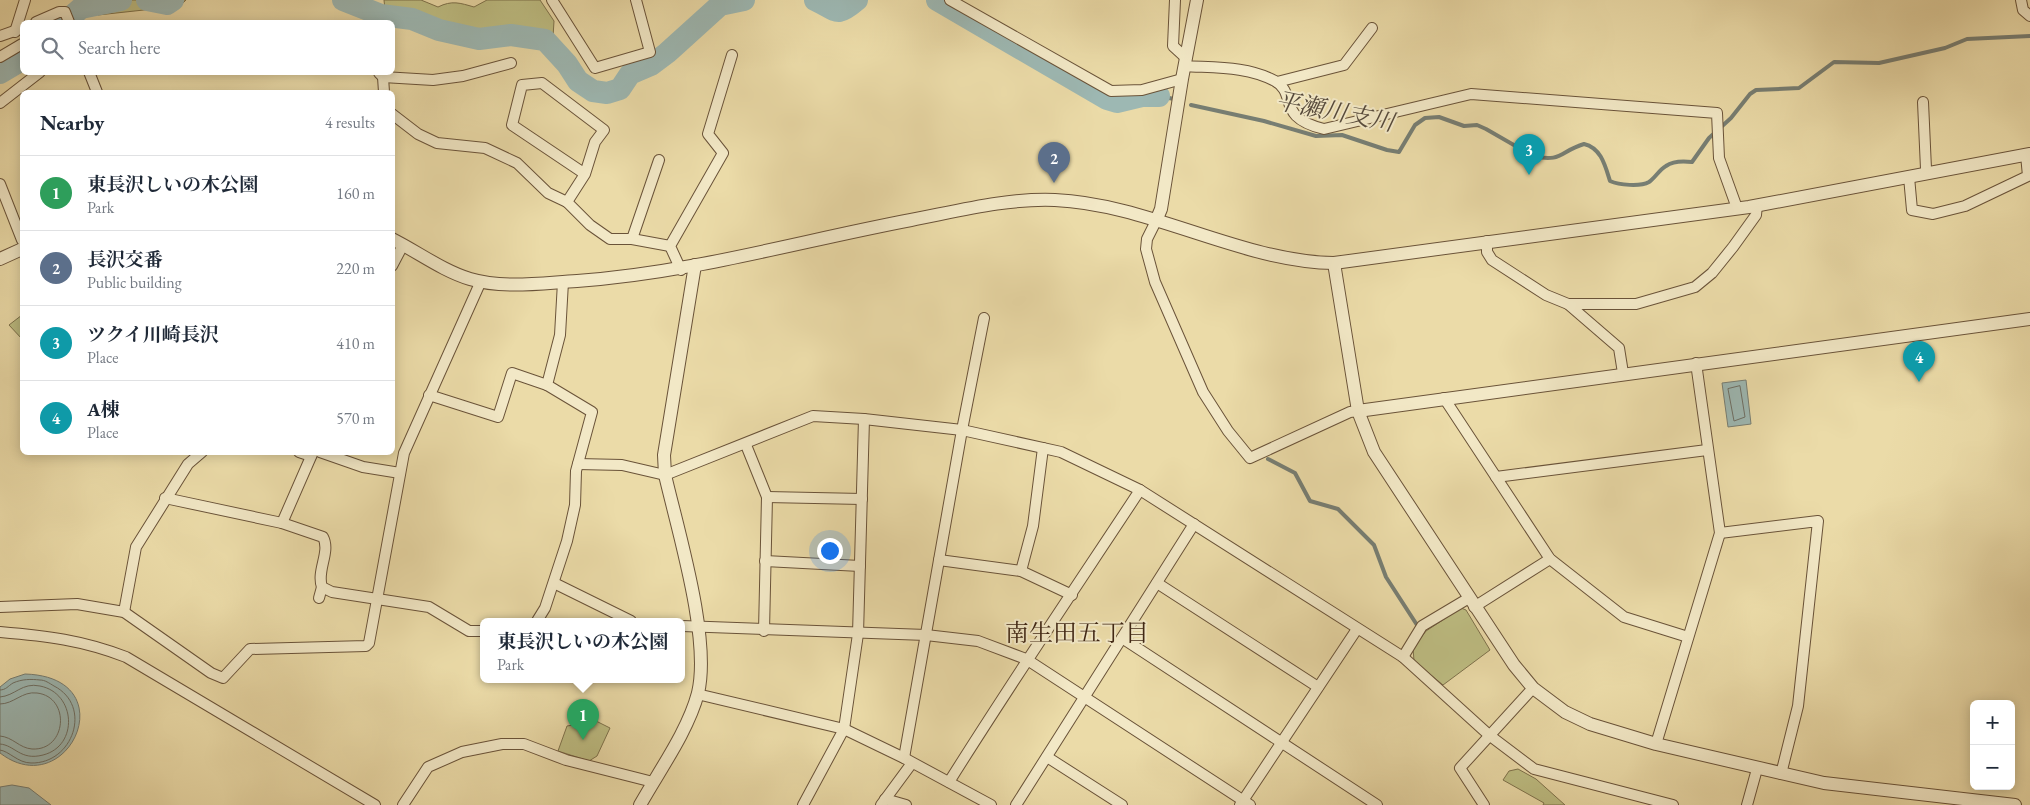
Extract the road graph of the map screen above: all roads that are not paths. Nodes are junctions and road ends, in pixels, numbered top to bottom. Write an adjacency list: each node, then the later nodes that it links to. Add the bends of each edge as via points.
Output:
1 (25, 0): 9 (street)
2 (552, 0): 3 (street, via 595,68 650,52)
3 (636, 0)
4 (950, 0): 25 (street, via 1110,91)
5 (1175, 0): 18 (street, via 1173,46)
6 (1197, 0): 18 (street)
7 (2022, 0): 8 (street, via 2023,10)
8 (2030, 16)
9 (21, 20)
10 (41, 20): 11 (street, via 59,12 65,12)
11 (68, 20)
12 (1372, 28): 24 (street, via 1344,65)
13 (19, 30): 14 (street)
14 (0, 36)
15 (20, 45): 17 (street)
16 (732, 55): 45 (street, via 708,134 723,152)
17 (0, 57)
18 (1185, 61): 24 (street, via 1230,67); 25 (street)
19 (511, 63): 23 (street, via 433,80)
20 (36, 75): 29 (street)
21 (90, 75): 26 (street)
22 (381, 75): 27 (street)
23 (390, 75)
24 (1276, 82): 39 (street, via 1286,95 1294,116 1306,124 1324,129 1471,94 1717,113 1719,158)
25 (1181, 84): 40 (street, via 1161,208)
26 (96, 90)
27 (384, 90)
28 (1923, 102): 33 (street)
29 (0, 103)
30 (395, 116): 37 (street, via 418,134 437,143 485,148 517,163 548,193)
31 (2028, 155): 33 (street); 35 (street, via 2028,176 1965,206 1933,214 1912,210)
32 (659, 160): 42 (street)
33 (1928, 173): 35 (street)
34 (585, 174): 34 (street, via 595,142 604,130 542,83 522,85 512,125); 37 (street)
35 (1909, 177): 38 (street)
36 (0, 184): 41 (street)
37 (568, 202): 42 (street, via 590,225 610,239)
38 (1757, 205): 39 (street); 53 (street, via 1756,215 1733,247 1712,273 1695,287 1636,304)
39 (1737, 208): 43 (street)
40 (1156, 220): 48 (street, via 1267,253 1307,262); 49 (street, via 1086,204 1028,200 891,224); 61 (street, via 1146,249 1155,282 1203,392 1250,458)
41 (20, 235)
42 (632, 239): 45 (street)
43 (1487, 241): 48 (street); 53 (street, via 1487,252 1492,260 1546,295)
44 (398, 242): 51 (street, via 452,272)
45 (670, 246): 50 (street)
46 (20, 250): 47 (street)
47 (0, 259)
48 (1334, 263): 61 (street)
49 (695, 265): 50 (street); 72 (street, via 664,455)
50 (681, 270): 52 (street)
51 (481, 281): 52 (street, via 517,285); 59 (street)
52 (563, 282): 58 (street, via 560,335)
53 (1568, 304): 57 (street, via 1619,348)
54 (984, 318): 63 (street)
55 (2030, 318): 56 (street)
56 (1696, 363): 57 (street); 66 (street)
57 (1623, 373): 60 (street)
58 (547, 385): 59 (street, via 512,372 498,417); 70 (street, via 592,412)
59 (429, 395): 71 (street, via 404,453)
60 (1444, 398): 61 (street); 73 (street)
61 (1358, 411): 92 (street, via 1374,452)
62 (864, 419): 63 (street); 64 (street, via 813,416); 77 (street)
63 (962, 430): 65 (street); 82 (street)
64 (746, 445): 72 (street); 75 (street)
65 (1043, 448): 74 (street, via 1061,452); 85 (street, via 1033,526)
66 (1707, 450): 73 (street); 80 (street)
67 (198, 455): 76 (street, via 188,464)
68 (315, 455): 78 (street)
69 (319, 455): 71 (street)
70 (578, 464): 72 (street, via 622,465); 86 (street, via 575,505)
71 (400, 473): 91 (street)
72 (665, 475): 98 (street)
73 (1496, 477): 81 (street)
74 (1140, 490): 79 (street); 89 (street)
75 (767, 497): 77 (street); 83 (street)
76 (165, 498): 78 (street); 94 (street, via 136,547)
77 (862, 499): 84 (street)
78 (282, 523): 88 (street, via 323,537 326,543 320,580)
79 (1194, 524): 87 (street); 99 (street)
80 (1720, 533): 105 (street); 120 (street, via 1818,521 1798,706)
81 (1550, 559): 92 (street); 105 (street, via 1624,616)
82 (939, 560): 85 (street); 104 (street)
83 (765, 561): 84 (street); 100 (street)
84 (860, 566): 103 (street)
85 (1022, 571): 89 (street)
86 (554, 583): 95 (street); 96 (street)
87 (1157, 583): 106 (street); 109 (street)
88 (322, 587): 90 (street); 91 (street, via 332,592)
89 (1072, 595): 108 (street)
90 (319, 598)
91 (378, 598): 94 (street, via 366,646 250,649 223,678); 102 (street, via 429,607 469,631)
92 (1472, 602): 107 (street, via 1422,626); 110 (street)
93 (0, 607): 94 (street, via 77,604)
94 (124, 612)
95 (539, 618)
96 (625, 618)
97 (685, 626): 98 (street)
98 (698, 627): 100 (street); 111 (street, via 701,672)
99 (1357, 629): 107 (street); 109 (street)
100 (764, 630): 103 (street)
101 (0, 632): 123 (street, via 53,636 92,644 126,657)
102 (480, 632)
103 (858, 634): 104 (street); 113 (street)
104 (926, 635): 108 (street, via 978,641); 118 (street)
105 (1688, 637): 116 (street)
106 (1122, 638): 112 (street); 115 (street)
107 (1403, 657): 114 (street)
108 (1026, 659): 112 (street); 122 (street)
109 (1318, 687): 115 (street)
110 (1533, 688): 114 (street); 116 (street, via 1565,712 1590,724)
111 (697, 694): 113 (street); 121 (street, via 676,742)
112 (1085, 696): 117 (street); 125 (street)
113 (844, 729): 118 (street); 129 (street)
114 (1489, 735): 135 (street, via 1460,768); 136 (street, via 1534,770)
115 (1280, 742): 125 (street); 134 (street)
116 (1656, 744): 119 (street)
117 (1047, 757): 132 (street); 133 (street)
118 (908, 761): 122 (street); 124 (street)
119 (1757, 769): 120 (street); 137 (street)
120 (1781, 774): 138 (street, via 1824,783)
121 (653, 782): 127 (street, via 566,760 524,744 502,744 462,752 428,767); 128 (street)
122 (949, 782): 131 (street)
123 (364, 802): 126 (street)
124 (883, 802): 130 (street)
125 (1245, 803)
126 (375, 805)
127 (403, 805)
128 (640, 805)
129 (804, 805)
130 (906, 805)
131 (991, 805)
132 (1016, 805)
133 (1122, 805)
134 (1377, 805)
135 (1484, 805)
136 (1673, 805)
137 (1747, 805)
138 (2015, 805)

